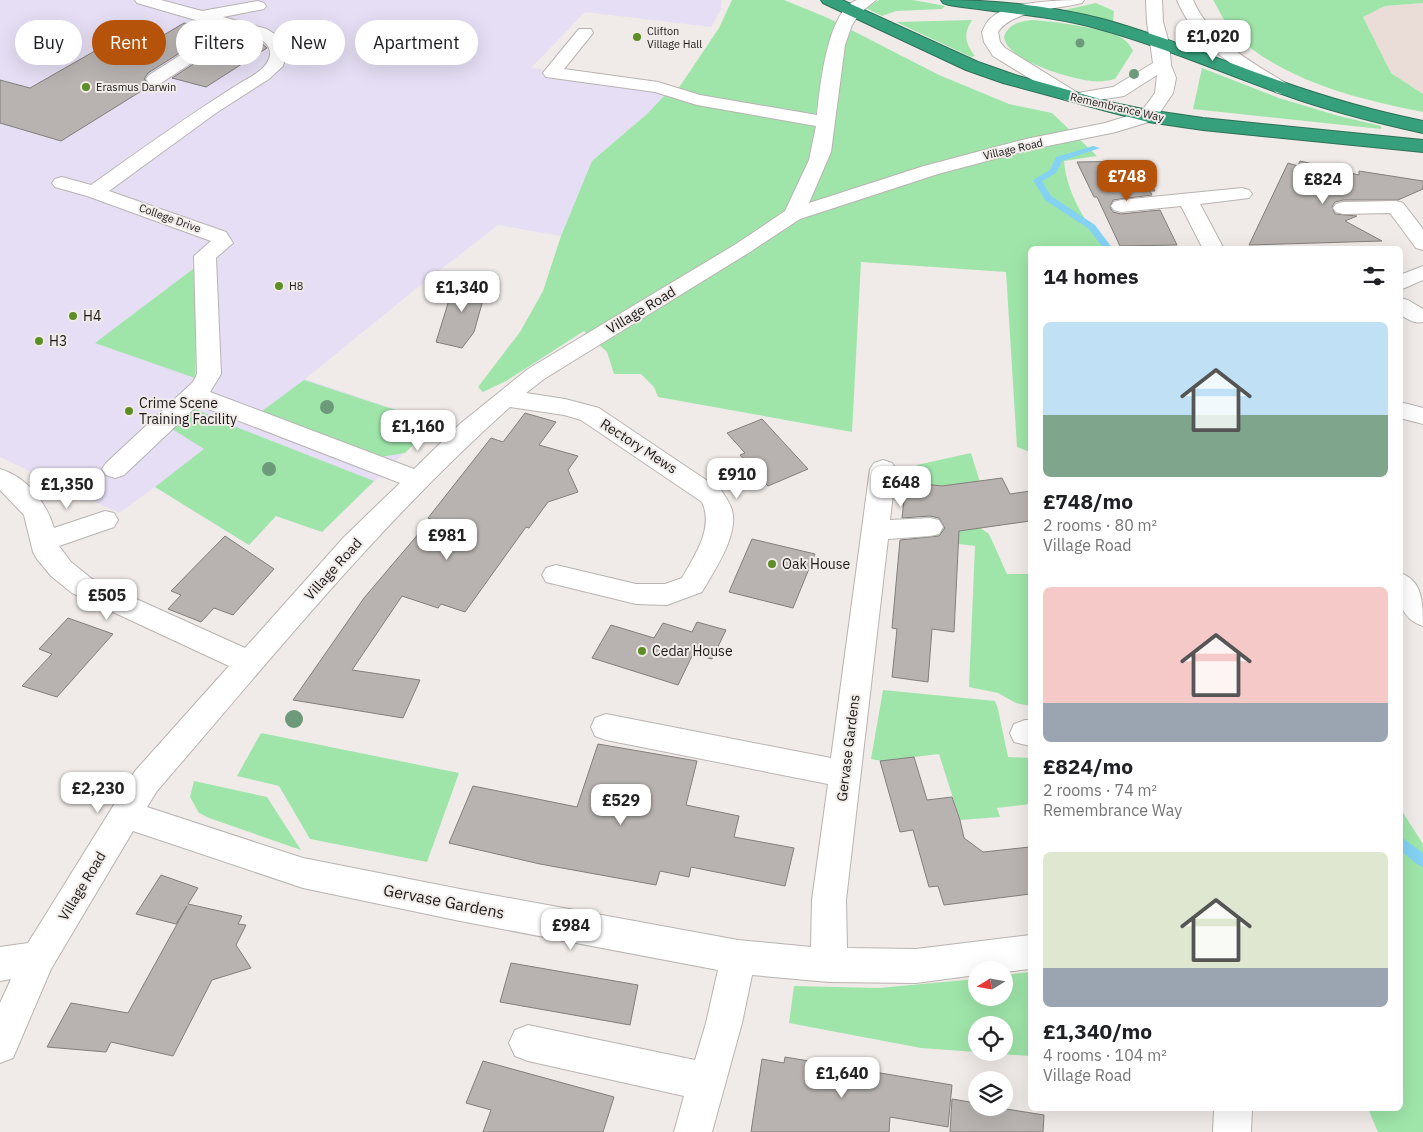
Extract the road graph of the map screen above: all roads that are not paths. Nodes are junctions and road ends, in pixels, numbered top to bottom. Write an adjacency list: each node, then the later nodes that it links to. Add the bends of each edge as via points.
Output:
1 (143, 0): 11 (street)
2 (829, 0): 9 (highway, Remembrance Way)
3 (868, 0): 9 (street)
4 (949, 0): 10 (highway)
5 (1076, 0): 10 (street)
6 (1154, 0): 15 (street)
7 (1185, 0): 19 (street, via 1205,31 1230,56)
8 (258, 6): 11 (street)
9 (852, 9): 20 (highway, Remembrance Way, via 972,66); 22 (street, via 840,32)
10 (1024, 11): 15 (highway, via 1118,29); 20 (street, via 997,22 990,32 992,42 1013,62)
11 (202, 16): 12 (street)
12 (216, 20)
13 (586, 34): 22 (street, via 552,73 658,88 698,100)
14 (263, 35): 26 (street, via 273,39 278,46 279,55 273,68)
15 (1160, 43): 17 (street); 19 (highway)
16 (177, 65): 18 (street)
17 (1162, 65): 20 (street, via 1118,92); 21 (street, via 1167,78 1164,93)
18 (155, 79)
19 (1283, 89): 23 (highway, via 1333,107)
20 (1075, 97): 21 (highway, Remembrance Way)
21 (1148, 116): 24 (highway, Remembrance Way); 31 (street, Village Road, via 931,170)
22 (825, 122): 31 (street, via 822,151)
23 (1423, 127)
24 (1423, 146)
25 (62, 183): 26 (street)
26 (94, 192): 36 (street, College Drive, via 219,236 222,243 206,256 209,374)
27 (1242, 194): 28 (street)
28 (1188, 200): 29 (street); 32 (street)
29 (1121, 206)
30 (1343, 208): 33 (street, via 1396,207)
31 (793, 215): 37 (street, Village Road, via 536,374)
32 (1211, 243)
33 (1423, 244)
34 (1423, 272): 35 (street)
35 (1403, 282)
36 (194, 395): 40 (street); 43 (street)
37 (505, 398): 43 (street, Village Road); 48 (street, Rectory Mews, via 590,414 712,496 719,510 720,528 692,585 667,595 636,594)
38 (1403, 411): 39 (street)
39 (1423, 416)
40 (115, 469)
41 (883, 469): 46 (street, Gervase Gardens)
42 (0, 478): 47 (street, via 14,487 36,512)
43 (418, 480): 51 (street, Village Road, via 354,544)
44 (105, 520): 47 (street)
45 (930, 527): 46 (street)
46 (875, 530): 53 (street, Gervase Gardens)
47 (44, 541): 51 (street, via 61,569 82,586)
48 (556, 575)
49 (1403, 589): 50 (street)
50 (1423, 615)
51 (250, 663): 54 (street, Village Road, via 146,781)
52 (606, 726): 53 (street)
53 (845, 774): 59 (street, Gervase Gardens, via 829,900)
54 (126, 814): 56 (street, Gervase Gardens, via 303,873); 57 (street, Village Road)
55 (1028, 952): 59 (street, Gervase Gardens, via 916,966)
56 (738, 957): 59 (street, Gervase Gardens); 62 (street)
57 (38, 958): 58 (street); 61 (street, Village Road)
58 (0, 964)
59 (830, 965)
60 (528, 1043): 62 (street)
61 (0, 1045)
62 (707, 1082): 64 (street)
63 (1232, 1111): 65 (street)
64 (692, 1132)
65 (1232, 1132)

